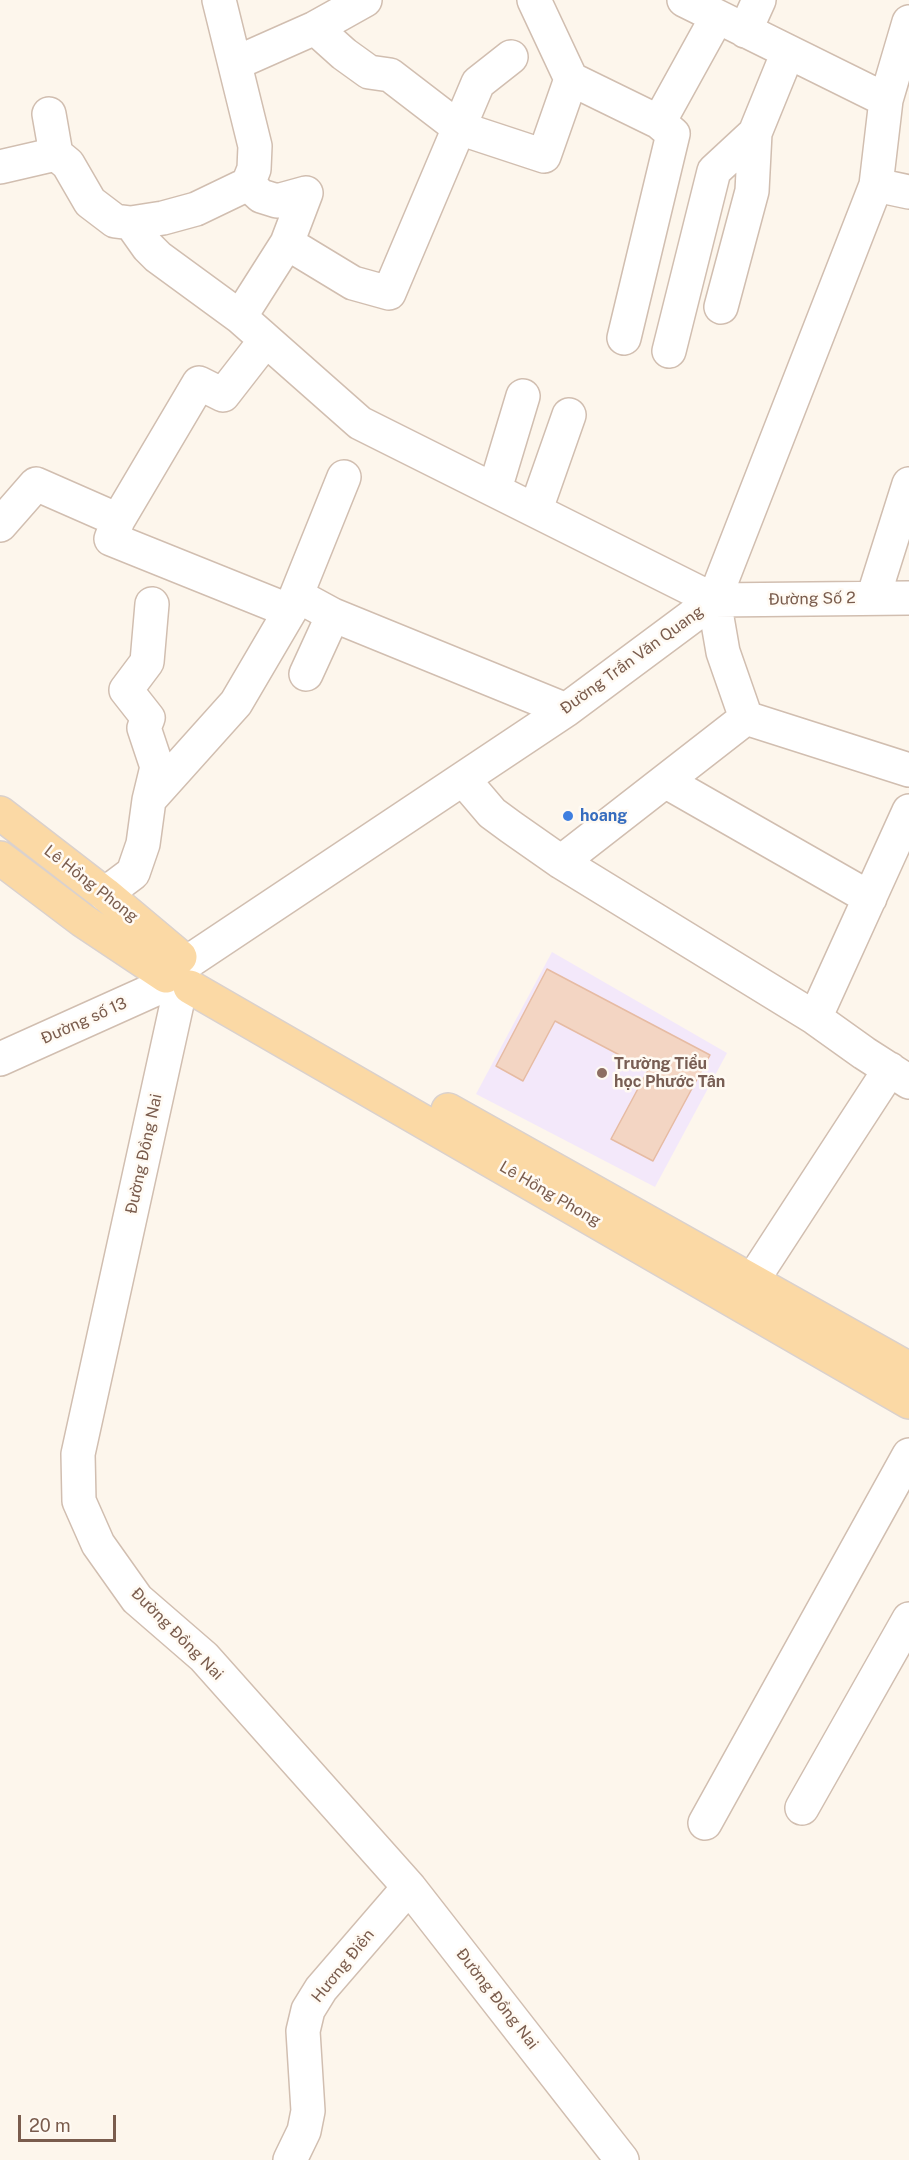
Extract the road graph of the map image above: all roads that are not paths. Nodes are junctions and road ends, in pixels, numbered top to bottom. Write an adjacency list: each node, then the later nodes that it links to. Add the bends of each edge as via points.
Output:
1 (219, 0): 11 (street)
2 (365, 0): 8 (street)
3 (684, 0): 7 (street)
4 (759, 0): 7 (street)
5 (539, 2): 12 (street)
6 (909, 22): 13 (street, Đường Trần Văn Quang)
7 (731, 24): 9 (street); 15 (street)
8 (315, 27): 11 (street); 16 (street, via 369,72 390,75)
9 (788, 52): 13 (street); 17 (street)
10 (512, 57): 16 (street, via 478,83)
11 (236, 63): 20 (street, via 255,146 254,169)
12 (571, 79): 15 (street); 16 (street, via 544,156)
13 (886, 100): 21 (street, Đường Trần Văn Quang)
14 (49, 114): 18 (street)
15 (658, 122): 27 (street, via 673,134)
16 (459, 128): 24 (street, via 389,292 353,284)
17 (755, 133): 25 (street, via 752,190); 29 (street, via 714,171)
18 (56, 154): 19 (street); 23 (street, via 68,164 90,202 115,221)
19 (0, 167)
20 (248, 184): 23 (street, via 196,209); 24 (street, via 261,196 277,201 306,193)
21 (876, 185): 22 (street); 40 (street, Đường Trần Văn Quang)
22 (909, 192)
23 (131, 223): 26 (street, via 153,252)
24 (287, 243): 26 (street)
25 (721, 307)
26 (240, 317): 28 (street)
27 (624, 338)
28 (265, 341): 34 (street, via 360,423); 36 (street, via 224,395 199,383)
29 (669, 351)
30 (523, 396): 34 (street)
31 (569, 415): 35 (street)
32 (344, 477): 41 (street)
33 (909, 484): 38 (street)
34 (495, 489): 35 (street)
35 (536, 509): 40 (street)
36 (118, 520): 37 (street, via 36,484); 41 (street, via 111,540)
37 (0, 525)
38 (873, 598): 39 (street, Đường Số 2); 40 (street, Đường Số 2)
39 (909, 598)
40 (714, 600): 45 (street, Đường Trần Văn Quang); 46 (street, via 723,652)
41 (294, 603): 43 (street); 50 (street, via 236,703)
42 (152, 604): 50 (street, via 147,662 126,690 148,718 144,728 157,767)
43 (333, 615): 44 (street); 45 (street)
44 (306, 674)
45 (566, 710): 48 (street, Đường Trần Văn Quang)
46 (746, 718): 47 (street); 49 (street)
47 (909, 770)
48 (463, 779): 54 (street, via 492,813); 57 (street, Đường Trần Văn Quang)
49 (665, 781): 54 (street); 56 (street)
50 (149, 800): 55 (street, via 143,844 133,873)
51 (909, 811): 56 (street)
52 (0, 813): 55 (main road, Lê Hồng Phong)
53 (0, 858): 57 (main road, Lê Hồng Phong, via 82,920)
54 (561, 862): 58 (street)
55 (105, 894): 57 (main road, Lê Hồng Phong)
56 (870, 898): 58 (street)
57 (182, 974): 59 (street, Đường số 13); 61 (main road, Lê Hồng Phong); 63 (main road, Lê Hồng Phong); 68 (street, Đường Đồng Nai, via 78,1454 79,1501 98,1544 137,1599 204,1658)
58 (815, 1018): 60 (street)
59 (0, 1059)
60 (887, 1068): 61 (street)
61 (752, 1281): 62 (main road, Lê Hồng Phong)
62 (909, 1370)
63 (909, 1402)
64 (909, 1455): 67 (street)
65 (909, 1619): 66 (street)
66 (802, 1808)
67 (705, 1823)
68 (409, 1887): 69 (street, Hương Điền, via 321,1989 309,2010 303,2031 308,2111); 70 (street, Đường Đồng Nai)
69 (291, 2160)
70 (622, 2160)

